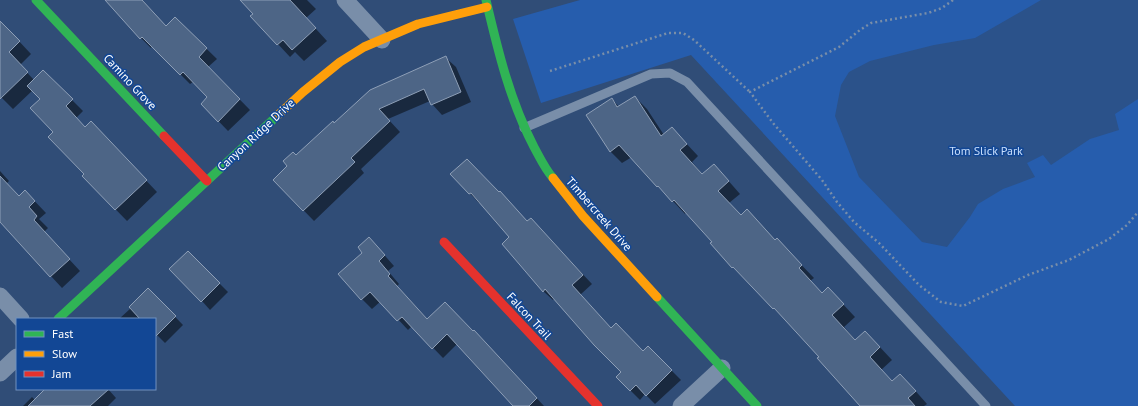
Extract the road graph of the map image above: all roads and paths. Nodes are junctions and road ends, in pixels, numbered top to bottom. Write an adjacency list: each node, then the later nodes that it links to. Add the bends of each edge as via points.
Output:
1 (36, 0): 9 (street, Camino Grove)
2 (345, 0): 5 (street)
3 (953, 0): 7 (path, via 942,8 928,13 871,23 838,47)
4 (487, 4): 5 (street, Canyon Ridge Drive, via 418,24); 8 (street, Timbercreek Drive, via 504,71)
5 (382, 40): 9 (street, Canyon Ridge Drive, via 364,47 340,62 303,92)
6 (550, 71): 7 (path, via 668,32 683,33 694,40)
7 (750, 92): 10 (path, via 854,222 879,242 919,285 941,302 963,306 1028,274 1069,260 1109,239 1127,225)
8 (524, 128): 16 (street, Timbercreek Drive, via 547,171 583,216); 21 (lane, via 651,74 670,73 686,82)
9 (207, 181): 14 (street, Canyon Ridge Drive)
10 (1138, 212)
11 (444, 242): 18 (street, Falcon Trail)
12 (0, 296): 13 (street)
13 (20, 318)
14 (59, 318)
15 (16, 358): 17 (street)
16 (722, 368): 19 (street); 20 (street, Timbercreek Drive)
17 (0, 373)
18 (598, 406)
19 (681, 406)
20 (757, 406)
21 (986, 406)

